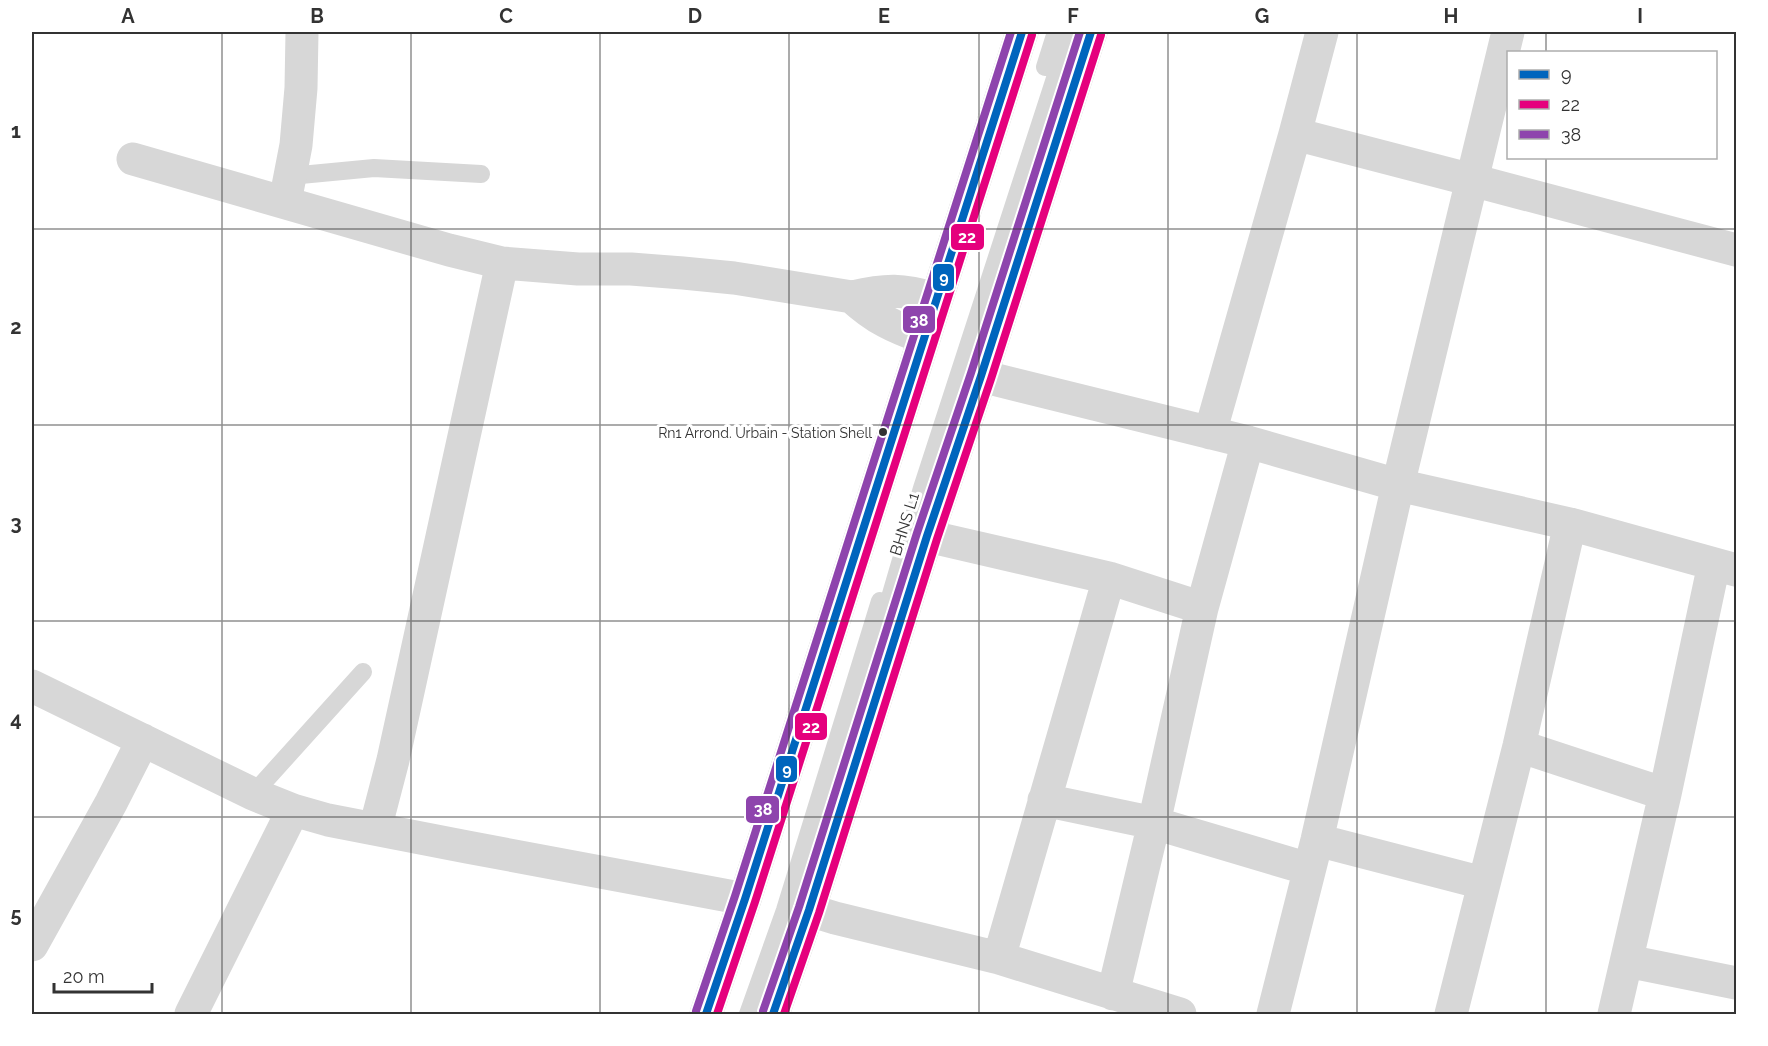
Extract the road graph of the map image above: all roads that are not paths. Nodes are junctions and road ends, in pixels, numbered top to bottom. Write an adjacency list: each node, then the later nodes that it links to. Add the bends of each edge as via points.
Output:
1 (302, 32): 12 (street, via 296,145)
2 (1022, 32): 16 (street)
3 (1056, 32): 48 (lane, BHNS L1, via 788,900)
4 (1070, 32): 49 (lane, BHNS L1, via 922,488 840,771)
5 (1091, 32): 18 (street)
6 (1322, 32): 8 (street)
7 (1508, 32): 11 (street)
8 (1295, 134): 11 (street); 19 (street)
9 (133, 159): 12 (street)
10 (481, 174): 12 (lane, via 374,168)
11 (1472, 180): 13 (street); 21 (street)
12 (288, 189): 14 (street, via 449,250)
13 (1737, 250)
14 (502, 263): 15 (street, via 683,273); 36 (street)
15 (852, 297): 16 (street, via 909,291); 17 (street, via 881,320)
16 (936, 299): 17 (street)
17 (924, 338): 39 (street)
18 (981, 376): 19 (street); 23 (street)
19 (1210, 432): 20 (street)
20 (1248, 442): 21 (street); 26 (street)
21 (1398, 485): 22 (street); 37 (street)
22 (1570, 524): 24 (street); 30 (street)
23 (927, 536): 25 (street); 40 (street)
24 (1725, 567): 32 (street)
25 (1109, 578): 26 (street); 33 (street)
26 (1202, 608): 35 (street)
27 (363, 672): 31 (lane)
28 (32, 686): 29 (street)
29 (143, 740): 31 (street); 41 (street)
30 (1519, 746): 32 (street); 38 (street)
31 (253, 794): 34 (street)
32 (1665, 794): 43 (street)
33 (1044, 800): 35 (street); 42 (street)
34 (292, 810): 36 (street); 46 (street)
35 (1154, 823): 37 (street); 45 (street)
36 (375, 829): 39 (street)
37 (1313, 855): 38 (street); 52 (street)
38 (1483, 884): 53 (street)
39 (745, 899): 47 (street)
40 (809, 910): 42 (street); 50 (street)
41 (32, 945)
42 (999, 958): 45 (street)
43 (1627, 961): 44 (street); 54 (street)
44 (1737, 983)
45 (1113, 994): 51 (street)
46 (191, 1014)
47 (706, 1014)
48 (748, 1014)
49 (758, 1014)
50 (773, 1014)
51 (1180, 1014)
52 (1273, 1014)
53 (1451, 1014)
54 (1614, 1014)

